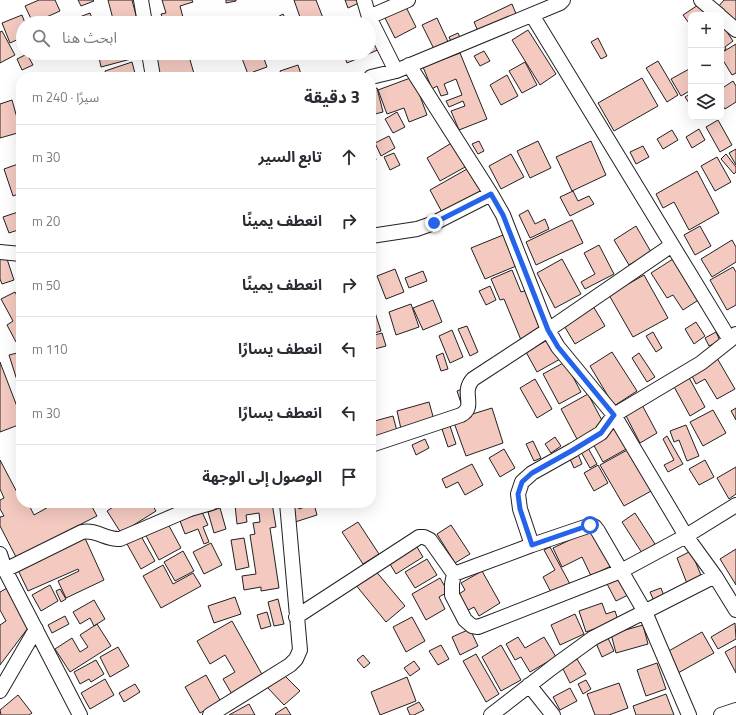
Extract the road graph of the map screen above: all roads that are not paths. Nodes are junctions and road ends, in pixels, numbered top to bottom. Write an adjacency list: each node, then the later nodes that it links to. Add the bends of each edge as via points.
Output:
1 (141, 0): 8 (street)
2 (364, 0): 9 (street)
3 (408, 0): 10 (street)
4 (563, 0): 7 (street, via 560,4)
5 (701, 0): 6 (street)
6 (715, 12)
7 (532, 15): 15 (street); 20 (street)
8 (144, 16)
9 (369, 16)
10 (371, 16)
11 (724, 20): 13 (street)
12 (376, 28): 15 (street)
13 (736, 30)
14 (150, 60): 16 (street)
15 (403, 68): 17 (street); 18 (street)
16 (152, 72)
17 (376, 76)
18 (491, 194): 19 (street, via 434,223 417,229); 23 (street, via 503,215)
19 (376, 235)
20 (672, 245): 23 (street); 24 (street)
21 (0, 252): 22 (street)
22 (16, 254)
23 (548, 330): 25 (street, via 558,347); 26 (street, via 468,384 469,404 466,413)
24 (733, 337): 25 (street, via 701,363)
25 (614, 415): 30 (street); 31 (street, via 601,433 532,473 522,482 518,494 520,509)
26 (376, 443)
27 (736, 505): 30 (street)
28 (194, 508): 33 (street, via 120,539 112,540 90,530 82,532)
29 (287, 508): 39 (street)
30 (686, 536): 34 (street); 36 (street)
31 (532, 545): 34 (street, via 590,525 598,531); 35 (street)
32 (0, 554): 33 (street)
33 (5, 570): 40 (street)
34 (621, 571): 35 (street, via 478,627 465,620 452,594); 38 (street)
35 (454, 574): 39 (street, via 430,540 419,537)
36 (715, 576): 37 (street); 38 (street)
37 (735, 607)
38 (645, 612): 41 (street, via 593,638); 48 (street)
39 (296, 617): 46 (street, via 300,650 296,659)
40 (36, 629): 42 (street); 45 (street)
41 (529, 685): 44 (street); 47 (street)
42 (1, 687)
43 (736, 710): 49 (street)
44 (496, 713)
45 (80, 715)
46 (210, 715)
47 (553, 715)
48 (689, 715)
49 (721, 715)

